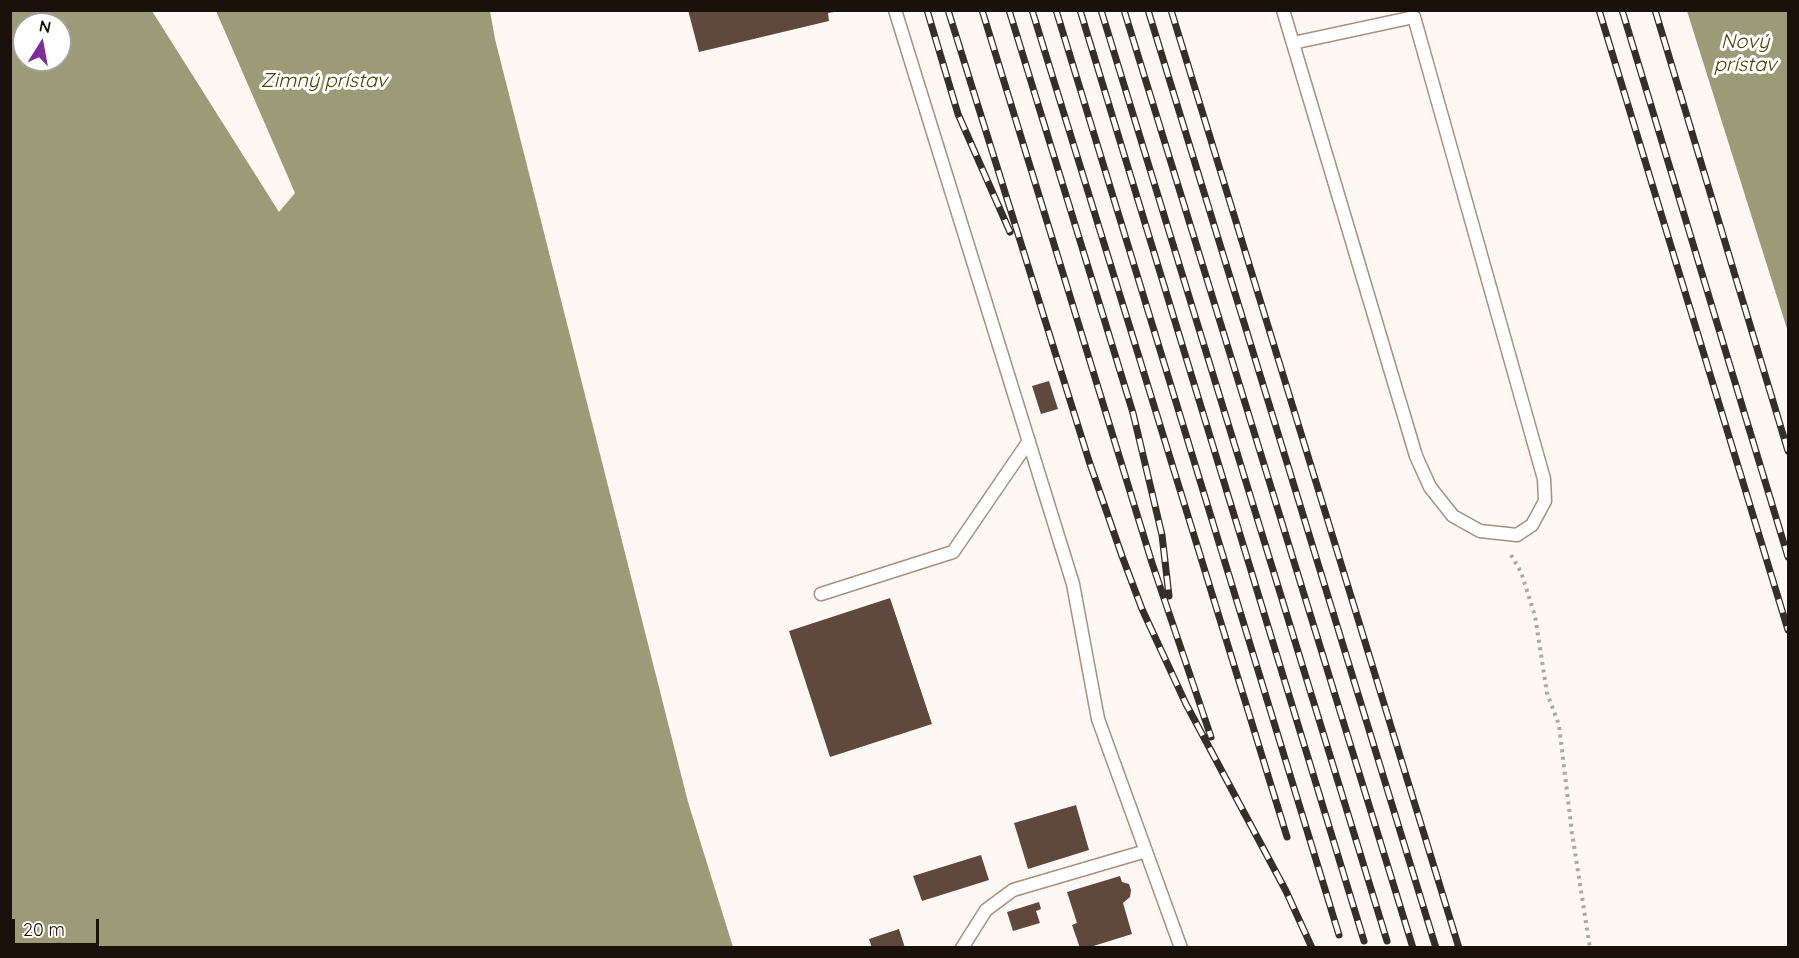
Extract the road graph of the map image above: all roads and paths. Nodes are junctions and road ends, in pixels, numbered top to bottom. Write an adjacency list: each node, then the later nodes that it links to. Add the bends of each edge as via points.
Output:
1 (895, 10): 4 (lane)
2 (1283, 10): 3 (lane)
3 (1293, 43): 5 (lane, via 1416,456 1430,487 1454,516 1480,531); 5 (lane, via 1413,17 1544,479 1545,501 1532,525 1517,535)
4 (1029, 441): 6 (lane, via 953,552); 7 (lane, via 1073,584 1098,719)
5 (1499, 533): 10 (path, via 1521,572 1535,616 1547,693 1559,725)
6 (821, 594)
7 (1146, 851): 8 (lane, via 1012,890 986,910); 9 (lane)
8 (962, 948)
9 (1180, 948)
10 (1590, 948)

